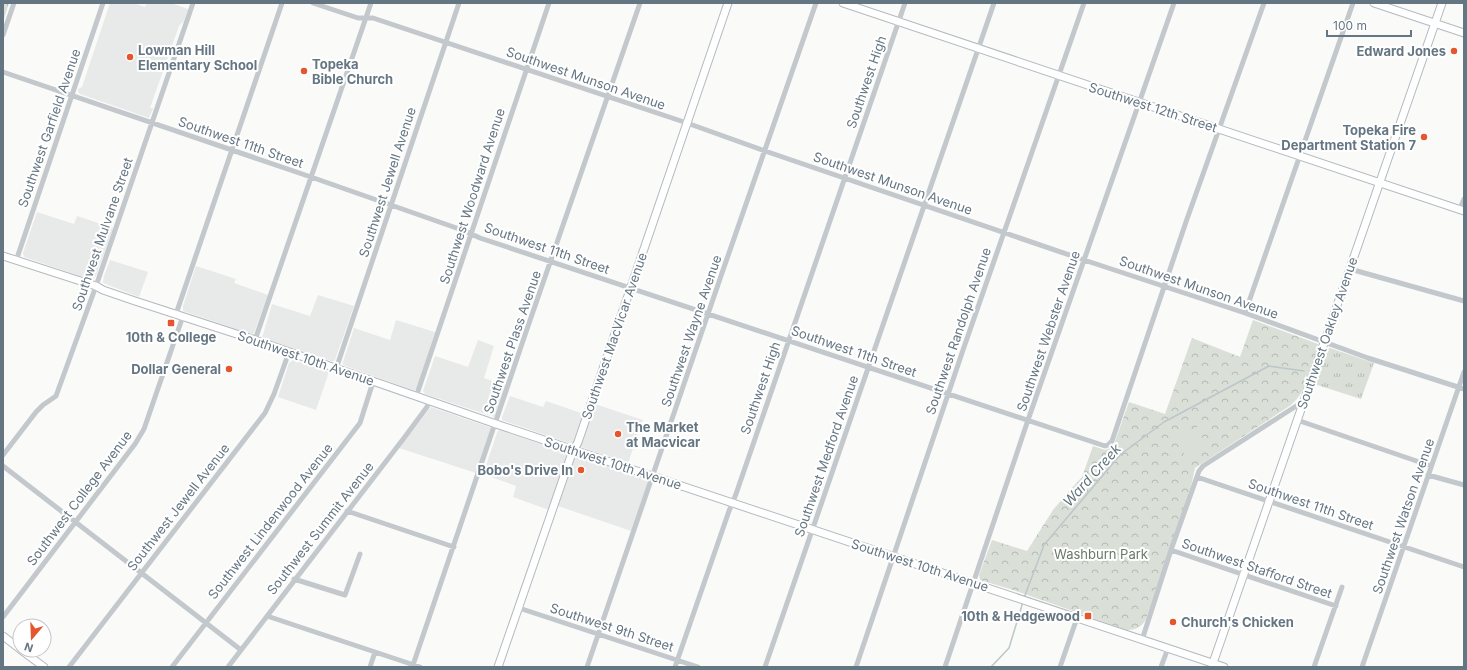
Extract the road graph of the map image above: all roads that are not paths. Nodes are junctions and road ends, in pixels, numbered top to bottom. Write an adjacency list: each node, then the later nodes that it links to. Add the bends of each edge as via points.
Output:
1 (14, 3): 25 (street)
2 (103, 3): 31 (street, Southwest Garfield Avenue)
3 (193, 3): 34 (street, Southwest Mulvane Street)
4 (282, 3): 37 (street)
5 (313, 3): 21 (street, Southwest Munson Avenue, via 358,18)
6 (371, 3): 21 (street)
7 (459, 3): 26 (street, Southwest Jewell Avenue)
8 (549, 3): 28 (street, Southwest Woodward Avenue)
9 (640, 3): 32 (street, Southwest Plass Avenue)
10 (728, 3): 35 (main road, Southwest MacVicar Avenue)
11 (816, 3): 38 (street, Southwest Wayne Avenue)
12 (843, 3): 22 (main road, Southwest 12th Street)
13 (905, 3): 22 (street, Southwest High)
14 (994, 3): 27 (street, Southwest Medford Avenue)
15 (1084, 3): 30 (street, Southwest Randolph Avenue)
16 (1174, 3): 33 (street, Southwest Webster Avenue)
17 (1264, 3): 36 (street)
18 (1353, 3): 39 (street)
19 (1374, 3): 23 (main road)
20 (1442, 3): 23 (main road, Southwest Oakley Avenue)
21 (366, 18): 26 (street, Southwest Munson Avenue, via 373,18); 40 (street)
22 (898, 22): 27 (main road, Southwest 12th Street); 41 (street, Southwest High)
23 (1434, 23): 24 (main road); 42 (main road, Southwest Oakley Avenue)
24 (1464, 33)
25 (3, 35)
26 (446, 43): 28 (street, Southwest Munson Avenue); 44 (street, Southwest Jewell Avenue)
27 (978, 49): 30 (main road, Southwest 12th Street); 45 (street, Southwest Medford Avenue)
28 (526, 70): 32 (street, Southwest Munson Avenue); 48 (street, Southwest Woodward Avenue)
29 (3, 72): 31 (street, Southwest 11th Street)
30 (1059, 75): 33 (main road, Southwest 12th Street); 47 (street, Southwest Randolph Avenue)
31 (72, 96): 34 (street, Southwest 11th Street); 51 (street, Southwest Garfield Avenue)
32 (607, 97): 35 (street, Southwest Munson Avenue); 52 (street, Southwest Plass Avenue)
33 (1140, 102): 36 (main road, Southwest 12th Street); 50 (street, Southwest Webster Avenue)
34 (152, 123): 37 (street, Southwest 11th Street); 54 (street, Southwest Mulvane Street)
35 (687, 123): 38 (street, Southwest Munson Avenue); 56 (main road, Southwest MacVicar Avenue)
36 (1220, 129): 39 (main road, Southwest 12th Street); 55 (street)
37 (232, 150): 40 (street, Southwest 11th Street); 59 (street)
38 (765, 151): 41 (street, Southwest Munson Avenue); 60 (street, Southwest Wayne Avenue)
39 (1300, 155): 42 (main road, Southwest 12th Street); 58 (street)
40 (311, 177): 44 (street, Southwest 11th Street); 62 (street)
41 (844, 178): 45 (street, Southwest Munson Avenue); 63 (street, Southwest High)
42 (1380, 183): 46 (main road, Southwest 12th Street); 53 (main road, Southwest Oakley Avenue)
43 (1464, 199): 46 (street)
44 (391, 205): 48 (street, Southwest 11th Street); 67 (street, Southwest Jewell Avenue)
45 (924, 205): 47 (street, Southwest Munson Avenue); 66 (street, Southwest Medford Avenue)
46 (1462, 210)
47 (1004, 232): 50 (street, Southwest Munson Avenue); 71 (street, Southwest Randolph Avenue)
48 (471, 234): 52 (street, Southwest 11th Street); 72 (street, Southwest Woodward Avenue)
49 (3, 256): 51 (main road, Southwest 10th Avenue)
50 (1084, 260): 55 (street, Southwest Munson Avenue); 75 (street, Southwest Webster Avenue)
51 (16, 261): 54 (main road, Southwest 10th Avenue)
52 (551, 261): 56 (street, Southwest 11th Street); 77 (street, Southwest Plass Avenue)
53 (1350, 269): 57 (street); 64 (main road, Southwest Oakley Avenue)
54 (96, 286): 59 (main road, Southwest 10th Avenue); 79 (street, Southwest Mulvane Street, via 56,396 36,412)
55 (1164, 287): 58 (street, Southwest Munson Avenue); 75 (street, Southwest 11th Street, via 1112,441 1108,445)
56 (631, 288): 60 (street, Southwest 11th Street); 78 (main road, Southwest MacVicar Avenue)
57 (1464, 301)
58 (1245, 313): 64 (street, Southwest Munson Avenue)
59 (176, 314): 61 (main road, Southwest 10th Avenue)
60 (708, 314): 63 (street, Southwest 11th Street); 83 (street, Southwest Wayne Avenue)
61 (183, 316): 62 (main road, Southwest 10th Avenue); 89 (street, Southwest College Avenue, via 141,435)
62 (255, 340): 65 (main road, Southwest 10th Avenue)
63 (788, 340): 66 (street, Southwest 11th Street); 87 (street, Southwest High)
64 (1324, 342): 70 (street, Southwest Munson Avenue); 74 (main road, Southwest Oakley Avenue)
65 (289, 352): 67 (main road, Southwest 10th Avenue); 97 (street, Southwest Jewell Avenue, via 265,413)
66 (868, 367): 71 (street, Southwest 11th Street); 90 (street, Southwest Medford Avenue)
67 (336, 369): 69 (main road, Southwest 10th Avenue)
68 (1464, 372): 70 (street, Southwest Watson Avenue)
69 (374, 382): 72 (main road, Southwest 10th Avenue); 107 (street, Southwest Lindenwood Avenue, via 360,423)
70 (1461, 388): 81 (street, Southwest Watson Avenue)
71 (948, 394): 75 (street, Southwest 11th Street); 95 (street, Southwest Randolph Avenue)
72 (416, 397): 73 (main road, Southwest 10th Avenue)
73 (429, 401): 77 (main road, Southwest 10th Avenue); 88 (street, Southwest Summit Avenue, via 404,438)
74 (1304, 401): 76 (main road, Southwest Oakley Avenue); 84 (street, via 1203,466)
75 (1028, 420): 100 (street, Southwest Webster Avenue)
76 (1297, 420): 81 (street); 86 (main road, Southwest Oakley Avenue)
77 (496, 424): 78 (main road, Southwest 10th Avenue); 91 (street, Southwest Plass Avenue)
78 (574, 450): 83 (main road, Southwest 10th Avenue); 103 (main road, Southwest MacVicar Avenue)
79 (3, 454)
80 (3, 466): 89 (street)
81 (1431, 466): 82 (street, Southwest Watson Avenue)
82 (1428, 475): 85 (street); 92 (street, Southwest Watson Avenue)
83 (653, 476): 87 (main road, Southwest 10th Avenue); 108 (street, Southwest Wayne Avenue)
84 (1197, 477): 86 (street, Southwest 11th Street); 93 (street)
85 (1464, 485)
86 (1269, 501): 92 (street, Southwest 11th Street); 98 (main road, Southwest Oakley Avenue)
87 (732, 502): 90 (main road, Southwest 10th Avenue); 116 (street, Southwest High)
88 (347, 511): 91 (street); 99 (street, Southwest Summit Avenue)
89 (76, 522): 97 (street); 105 (street, Southwest College Avenue)
90 (813, 529): 95 (main road, Southwest 10th Avenue); 129 (street, Southwest Medford Avenue)
91 (454, 547): 118 (street, Southwest Plass Avenue)
92 (1403, 547): 96 (street, Southwest 11th Street); 136 (street, Southwest Watson Avenue)
93 (1171, 550): 98 (street, Southwest Stafford Street); 110 (street)
94 (360, 554): 99 (street, via 345,595)
95 (894, 556): 100 (main road, Southwest 10th Avenue); 130 (street, Southwest Randolph Avenue)
96 (1464, 568)
97 (142, 573): 107 (street); 120 (street, Southwest Jewell Avenue)
98 (1244, 575): 102 (street, Southwest Stafford Street); 117 (main road, Southwest Oakley Avenue)
99 (294, 579): 104 (street, Southwest Summit Avenue)
100 (974, 583): 106 (main road, Southwest 10th Avenue); 131 (street, Southwest Webster Avenue)
101 (1342, 588): 102 (street)
102 (1336, 606): 135 (street)
103 (519, 608): 108 (street, Southwest 9th Street); 125 (main road, Southwest MacVicar Avenue)
104 (267, 616): 113 (street, Southwest Summit Avenue); 114 (street)
105 (3, 617)
106 (1077, 618): 110 (main road, Southwest 10th Avenue); 132 (street)
107 (206, 622): 113 (street); 121 (street, Southwest Lindenwood Avenue)
108 (599, 634): 116 (street, Southwest 9th Street); 126 (street, Southwest Wayne Avenue)
109 (3, 636): 111 (main road)
110 (1142, 640): 112 (main road, Southwest 10th Avenue)
111 (12, 642)
112 (1168, 648): 117 (main road, Southwest 10th Avenue); 133 (street)
113 (241, 650): 122 (street, Southwest Summit Avenue)
114 (375, 652): 118 (street); 123 (street)
115 (32, 658): 119 (main road)
116 (677, 660): 127 (street, Southwest High); 128 (street, Southwest 9th Street)
117 (1213, 663): 134 (main road, Southwest 10th Avenue)
118 (414, 665): 124 (street)
119 (44, 667)
120 (69, 667)
121 (172, 667)
122 (228, 667)
123 (370, 667)
124 (420, 667)
125 (498, 667)
126 (587, 667)
127 (675, 667)
128 (698, 667)
129 (765, 667)
130 (856, 667)
131 (945, 667)
132 (1060, 667)
133 (1161, 667)
134 (1224, 667)
135 (1314, 667)
136 (1362, 667)

